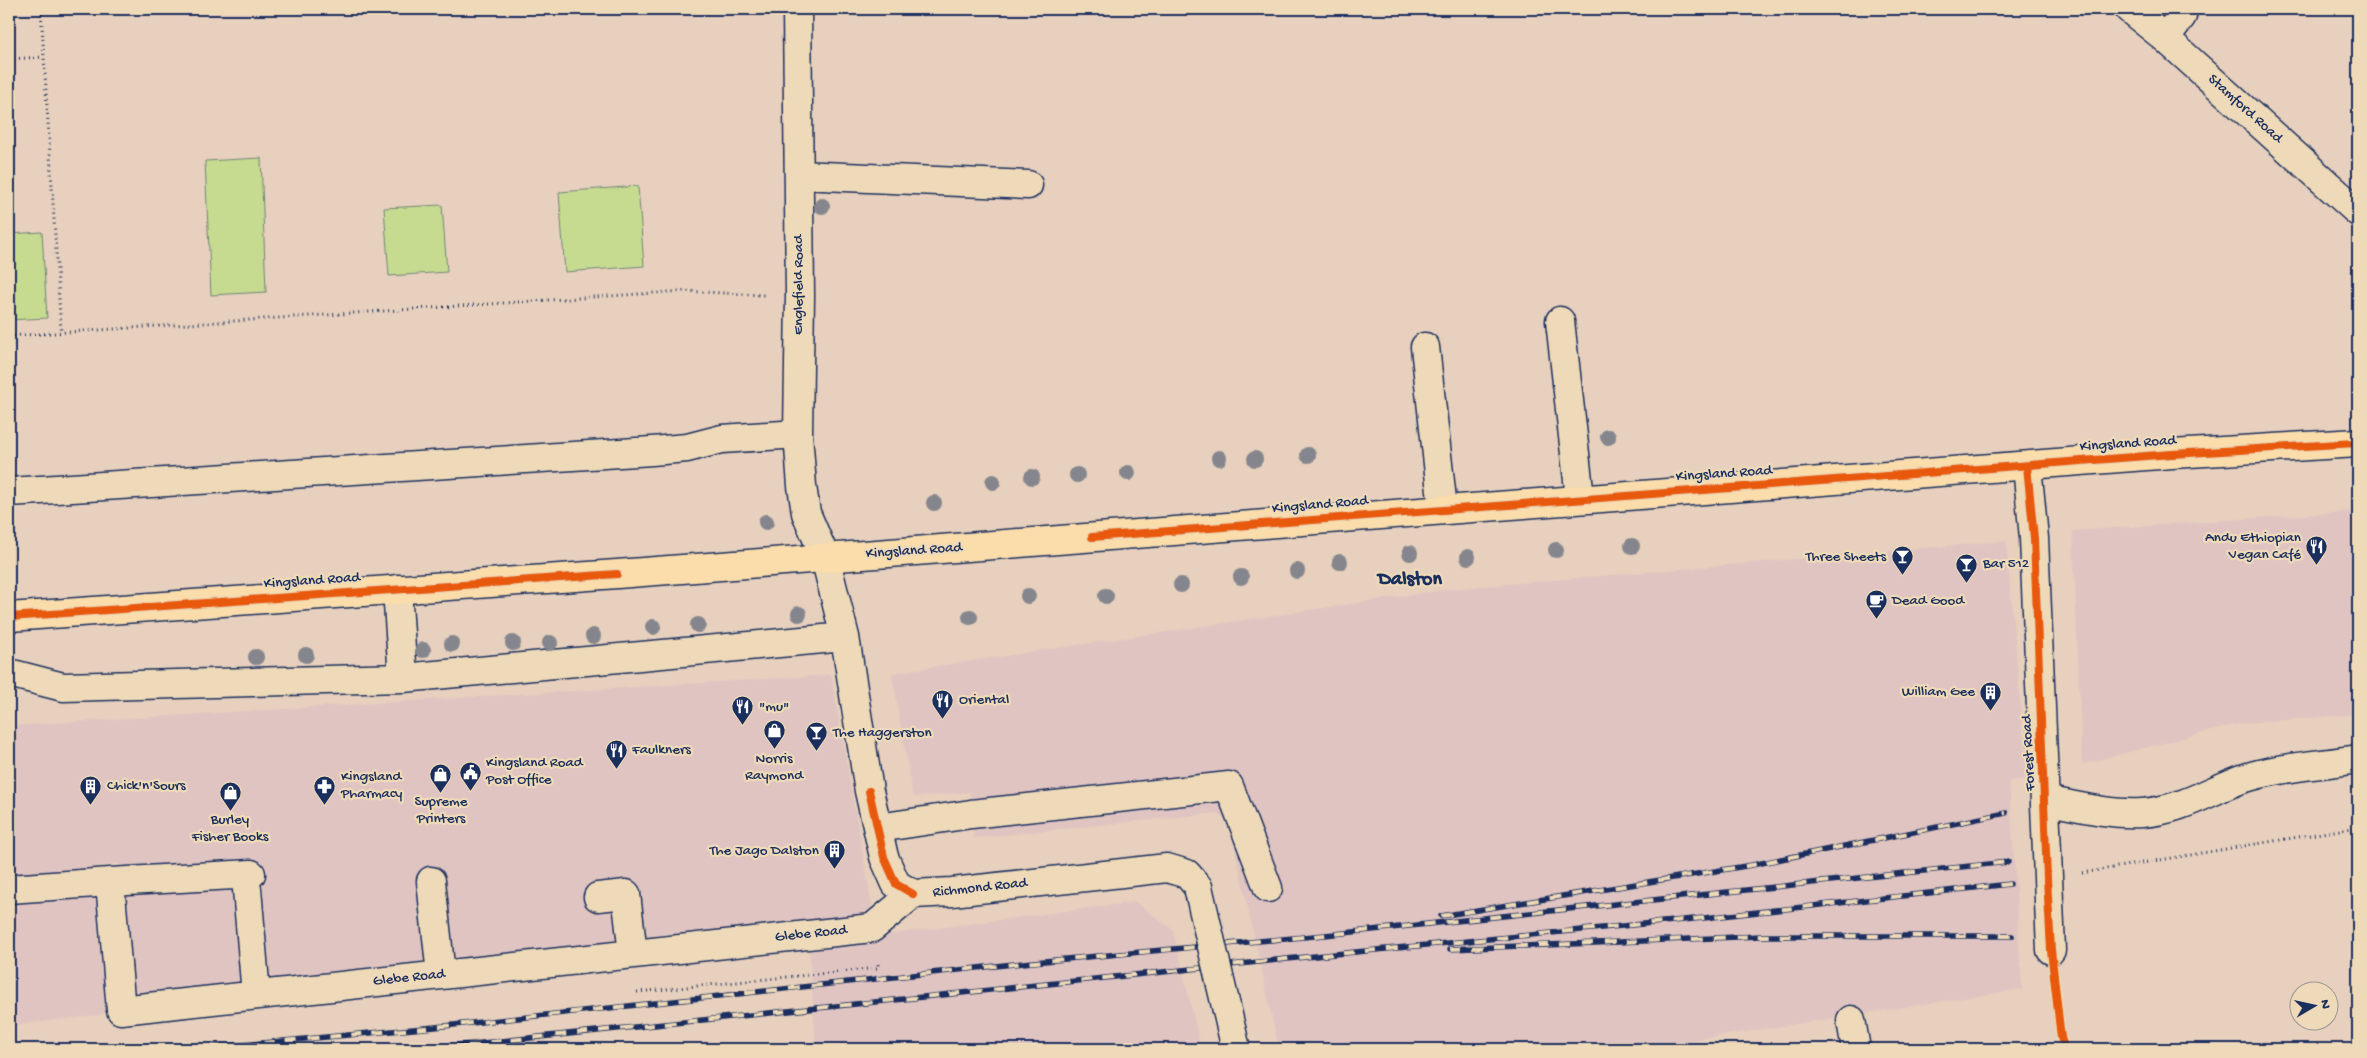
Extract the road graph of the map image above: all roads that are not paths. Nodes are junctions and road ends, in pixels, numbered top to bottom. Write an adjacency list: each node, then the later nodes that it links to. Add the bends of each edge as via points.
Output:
1 (797, 9): 5 (street, Englefield Road)
2 (2129, 9): 4 (street, Stamford Road)
3 (2182, 9): 4 (street, via 2182,16)
4 (2165, 38): 7 (street, Stamford Road)
5 (799, 176): 6 (street); 10 (street, Englefield Road)
6 (1028, 185)
7 (2358, 212)
8 (1560, 321): 14 (street)
9 (1426, 347): 15 (street)
10 (798, 434): 13 (street, via 722,439 687,448 633,453); 16 (street, Englefield Road, via 806,513)
11 (2358, 443): 12 (highway, Kingsland Road)
12 (2027, 466): 14 (highway, Kingsland Road); 23 (street, Forest Road, via 2034,538)
13 (9, 492)
14 (1580, 498): 15 (highway, Kingsland Road)
15 (1443, 509): 16 (highway, Kingsland Road)
16 (825, 557): 17 (highway, Kingsland Road); 19 (street, Richmond Road)
17 (397, 589): 18 (highway, Kingsland Road); 21 (street)
18 (9, 617)
19 (845, 638): 21 (street); 24 (street, Richmond Road, via 869,791)
20 (9, 673): 21 (street, via 63,687)
21 (403, 678)
22 (2358, 759): 23 (street, via 2243,779 2173,809 2121,813)
23 (2045, 800): 31 (street, Forest Road)
24 (878, 828): 27 (street, via 971,814 1229,786); 29 (street, Richmond Road, via 884,857 896,884)
25 (431, 881): 33 (street)
26 (110, 882): 28 (street); 34 (street, via 249,881); 34 (street, Glebe Road, via 121,1010)
27 (1268, 888)
28 (9, 889)
29 (913, 894): 32 (street, Glebe Road, via 872,928); 36 (street, Richmond Road, bridge, via 1167,868 1187,874 1198,887)
30 (598, 897): 32 (street, via 626,894)
31 (2052, 950)
32 (633, 954): 33 (street, Glebe Road)
33 (441, 975): 34 (street, Glebe Road)
34 (256, 995)
35 (1851, 1020): 37 (street)
36 (1236, 1049)
37 (1856, 1049)

